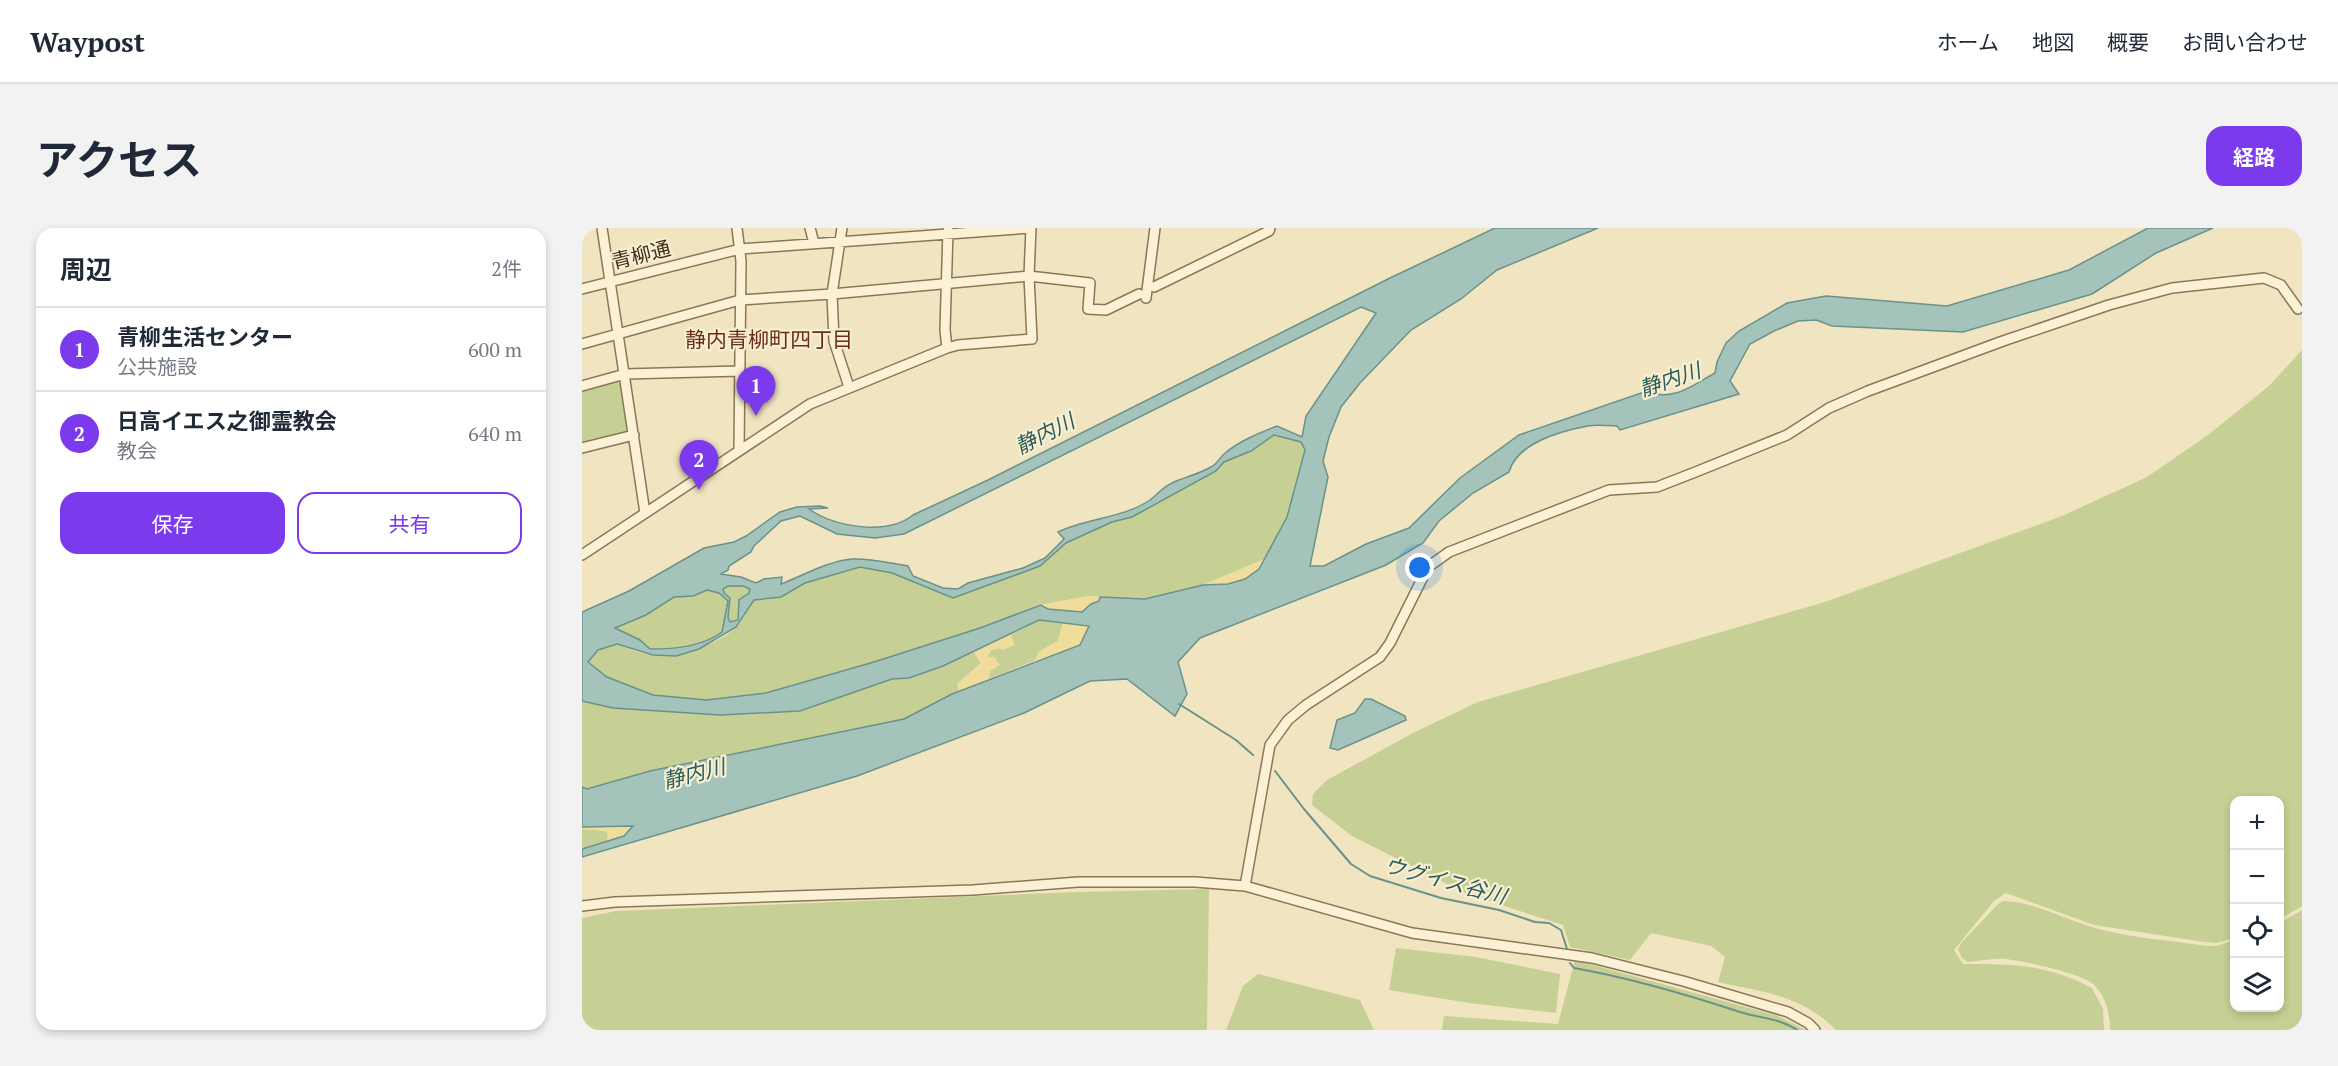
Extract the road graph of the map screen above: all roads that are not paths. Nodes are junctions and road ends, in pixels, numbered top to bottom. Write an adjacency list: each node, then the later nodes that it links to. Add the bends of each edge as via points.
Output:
1 (602, 228): 13 (street)
2 (737, 228): 11 (street)
3 (810, 228): 10 (street)
4 (843, 228): 9 (street)
5 (1031, 228): 8 (street, 青柳通); 12 (street)
6 (1155, 228): 12 (street, via 1143,296 1106,310 1088,309 1090,283)
7 (1270, 228): 15 (street)
8 (948, 231): 9 (street, 青柳通); 14 (street)
9 (841, 241): 10 (street, 青柳通); 17 (street)
10 (814, 243): 11 (street, 青柳通)
11 (740, 249): 13 (street, 青柳通); 18 (street)
12 (1029, 276): 14 (street); 22 (street, via 1032,339)
13 (611, 281): 16 (street, 青柳通); 20 (street)
14 (946, 283): 17 (street); 22 (street)
15 (1154, 287)
16 (582, 289)
17 (832, 294): 18 (street); 26 (street, via 834,341)
18 (740, 300): 20 (street); 23 (street)
19 (2298, 309): 32 (street, via 2280,285 2264,278 2172,288 2109,305 1868,391 1829,408 1787,435 1657,487 1610,490 1449,552 1428,567 1380,657 1306,705 1288,720 1270,745)
20 (618, 333): 21 (street); 24 (street)
21 (582, 344)
22 (947, 348): 26 (street)
23 (739, 371): 24 (street); 29 (street)
24 (624, 374): 25 (street); 27 (street)
25 (582, 386)
26 (849, 387): 29 (street, via 810,404)
27 (634, 435): 28 (street); 30 (street)
28 (582, 448)
29 (740, 452): 30 (street)
30 (645, 513): 31 (street)
31 (582, 555)
32 (1245, 886): 33 (street, via 1078,882); 34 (street, via 1412,933 1604,961 1770,1006 1788,1012)
33 (582, 906)
34 (1815, 1030)

